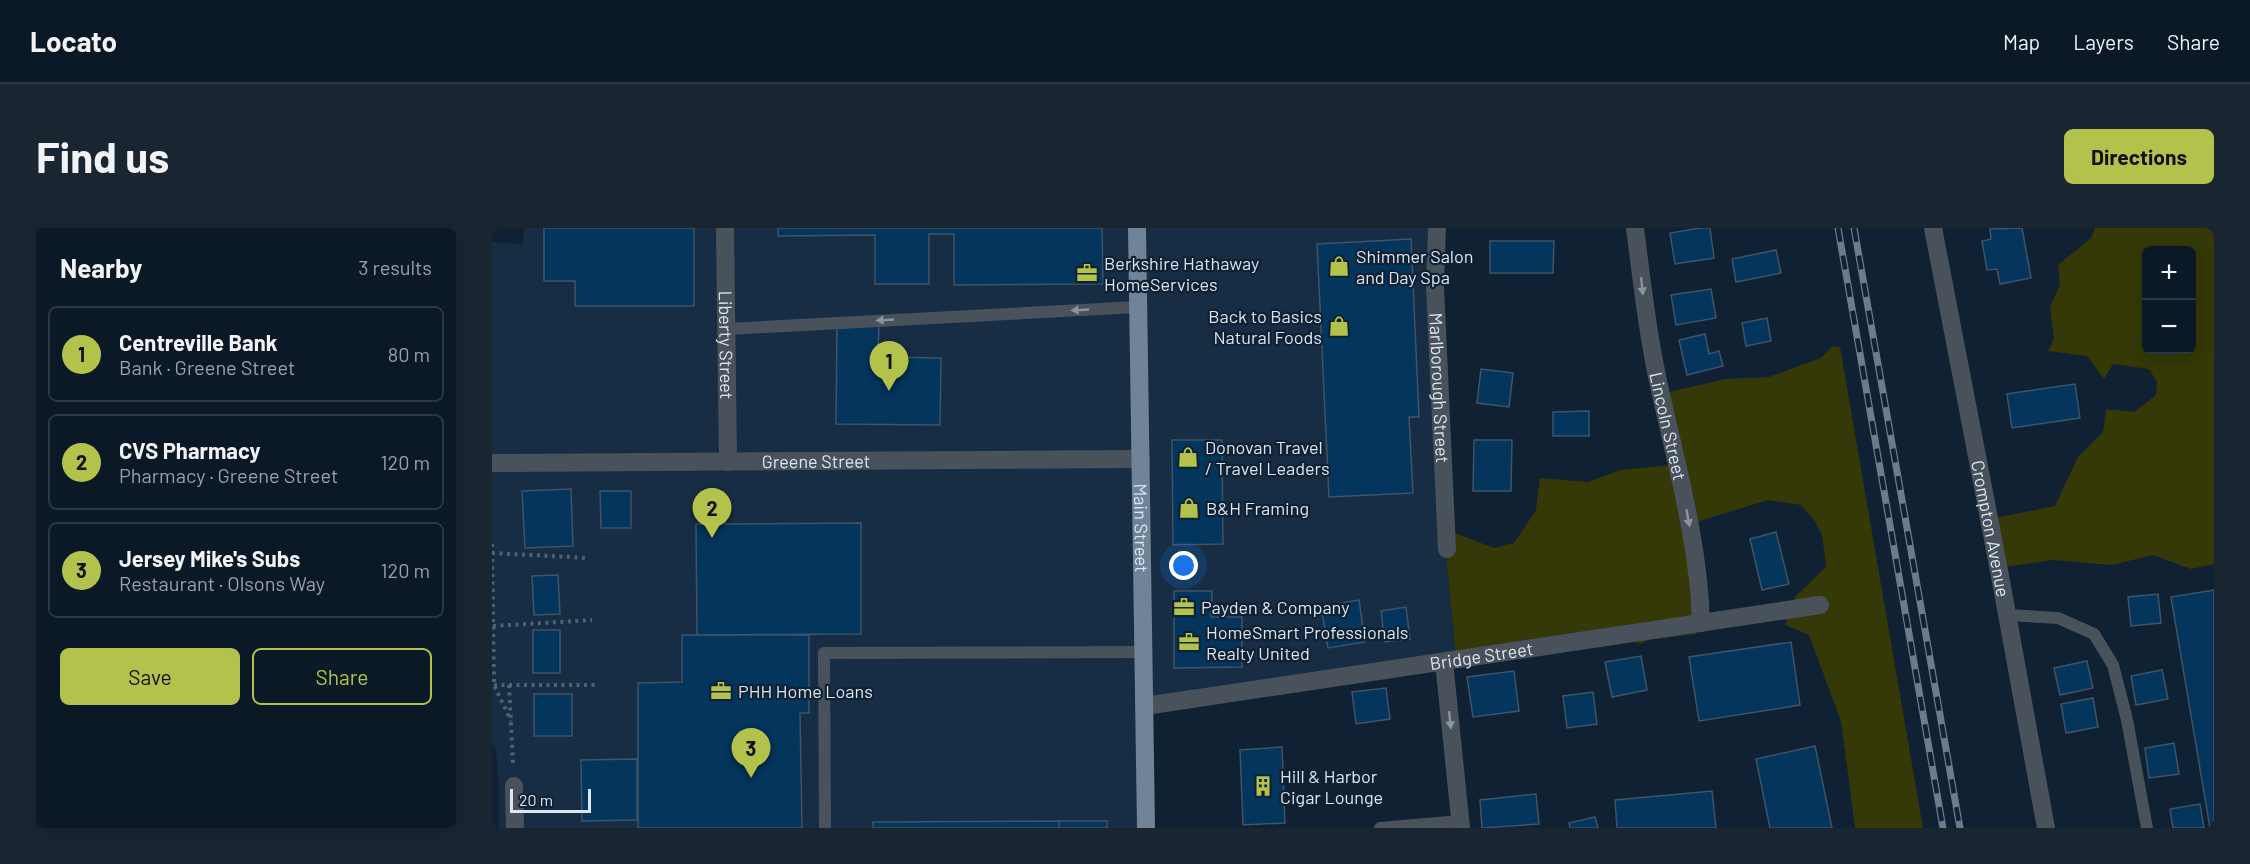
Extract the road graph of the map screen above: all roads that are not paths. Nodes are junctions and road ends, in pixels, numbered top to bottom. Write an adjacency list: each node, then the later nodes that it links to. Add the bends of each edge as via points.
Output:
1 (725, 228): 7 (street, Liberty Street)
2 (1137, 228): 6 (main road, Main Street)
3 (1437, 228): 11 (street, Marlborough Street, via 1435,287)
4 (1635, 228): 14 (street, Lincoln Street, one-way to 14, via 1641,288 1695,558)
5 (1933, 228): 13 (street, Crompton Avenue)
6 (1138, 307): 7 (lane, one-way to 7); 8 (main road, Main Street)
7 (727, 328): 9 (street, Liberty Street)
8 (1141, 459): 9 (street, Greene Street); 15 (main road, Main Street)
9 (728, 462): 10 (street, Greene Street)
10 (492, 463)
11 (1447, 549)
12 (1820, 605): 14 (street, Bridge Street)
13 (2007, 615): 24 (street, Crompton Avenue); 25 (lane, via 2058,618 2094,634 2114,665)
14 (1701, 623): 16 (street, Bridge Street)
15 (1144, 652): 17 (main road, Main Street); 21 (lane, via 824,653)
16 (1444, 662): 17 (street, Bridge Street); 19 (street, one-way to 19)
17 (1145, 706): 22 (main road, Main Street)
18 (514, 786): 20 (street)
19 (1461, 825): 23 (lane)
20 (515, 828)
21 (825, 828)
22 (1146, 828)
23 (1380, 828)
24 (2046, 828)
25 (2147, 828)

